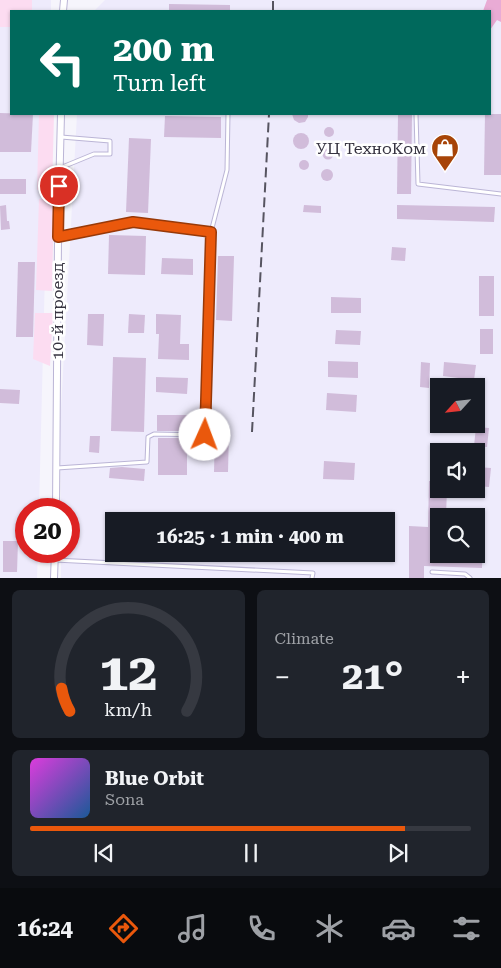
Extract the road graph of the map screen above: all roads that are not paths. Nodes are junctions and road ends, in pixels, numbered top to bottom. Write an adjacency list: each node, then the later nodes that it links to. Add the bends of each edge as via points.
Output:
1 (61, 115): 4 (street, 10-й проезд)
2 (228, 115): 7 (lane, via 226,170)
3 (416, 115): 6 (lane, via 418,184)
4 (60, 137): 5 (street, 10-й проезд); 5 (lane, via 110,141 110,154 94,154)
5 (59, 168): 8 (street, 10-й проезд)
6 (501, 194)
7 (211, 232): 8 (lane, via 133,222); 9 (lane, via 205,435 154,434 148,437 147,462)
8 (58, 237): 9 (street, 10-й проезд)
9 (56, 468): 10 (street, 10-й проезд)
10 (56, 498)
11 (80, 561): 15 (lane, via 313,573)
12 (55, 563): 14 (street)
13 (432, 572): 16 (lane, via 465,574)
14 (54, 578)
15 (312, 578)
16 (470, 578)

